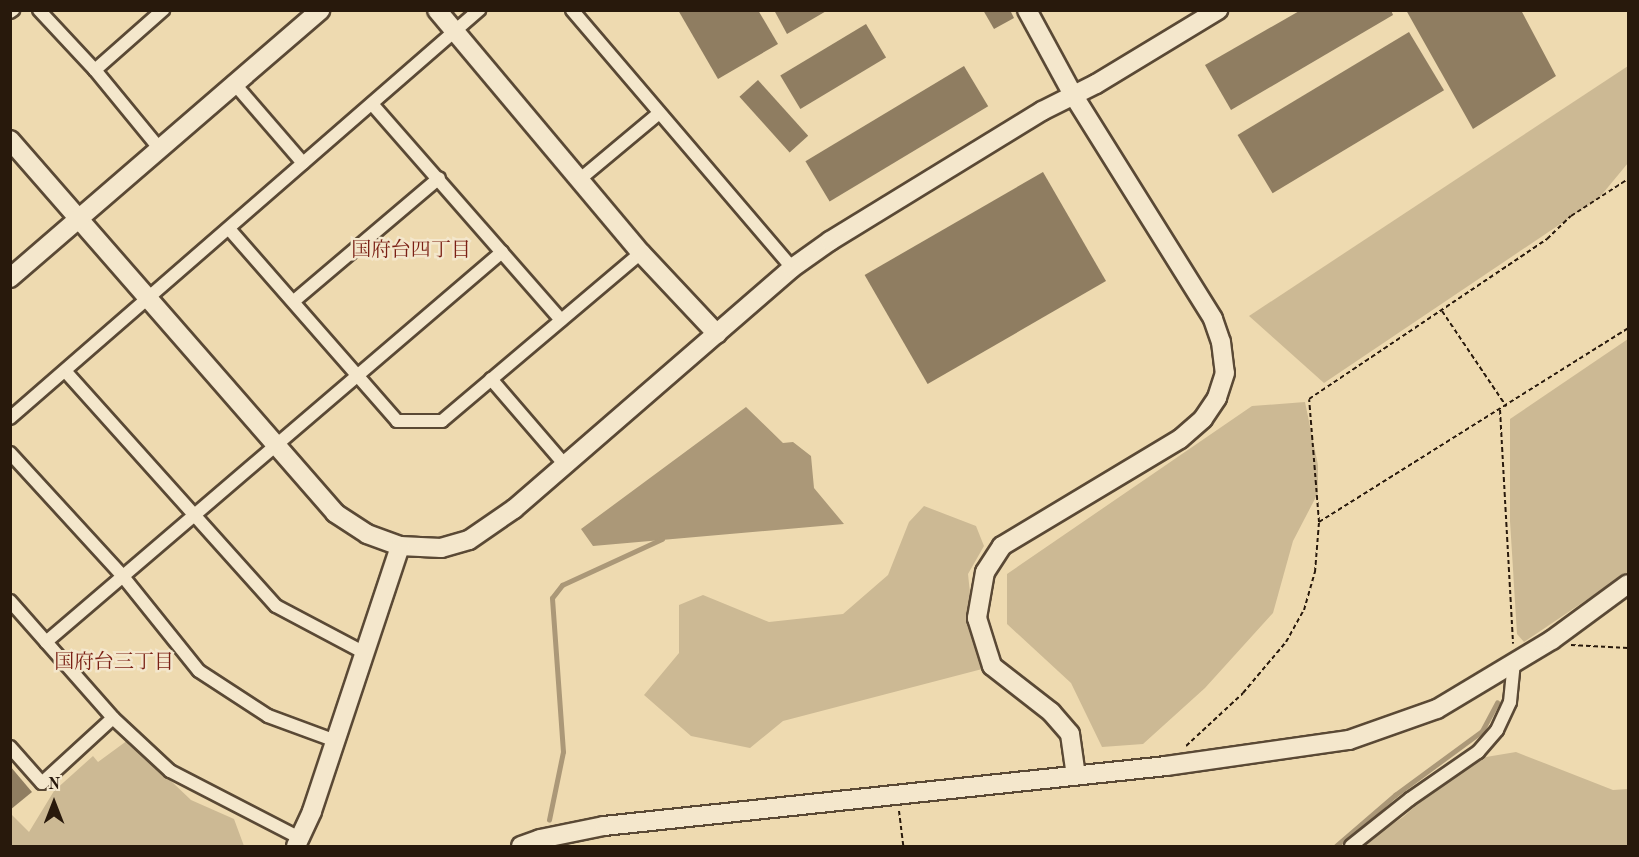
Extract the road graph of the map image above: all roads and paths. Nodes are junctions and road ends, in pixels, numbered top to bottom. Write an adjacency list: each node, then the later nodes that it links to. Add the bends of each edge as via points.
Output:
1 (39, 10): 10 (street)
2 (163, 10): 10 (street)
3 (437, 10): 9 (street)
4 (479, 10): 9 (street)
5 (572, 10): 14 (street)
6 (1027, 10): 12 (street)
7 (1218, 10): 12 (street, via 1096,84)
8 (309, 14): 11 (street)
9 (456, 30): 13 (street); 20 (street)
10 (95, 70): 16 (street)
11 (233, 82): 16 (street); 17 (street)
12 (1072, 93): 25 (street, via 880,208); 57 (street, via 1213,319 1225,373 1217,398 1188,432 1002,546 985,572 977,618 992,666 1051,712 1070,734)
13 (372, 104): 17 (street); 18 (street)
14 (659, 113): 20 (street); 25 (street)
15 (10, 140): 21 (street)
16 (160, 149): 21 (street)
17 (303, 163): 22 (street)
18 (439, 178): 23 (street); 28 (street)
19 (1629, 179): 29 (path, via 1571,216 1547,239)
20 (579, 180): 24 (street)
21 (78, 216): 26 (street); 27 (street)
22 (230, 230): 27 (street); 28 (street)
23 (502, 252): 30 (street); 34 (street)
24 (641, 253): 30 (street); 32 (street)
25 (792, 268): 32 (street)
26 (10, 278)
27 (147, 298): 33 (street); 39 (street)
28 (294, 301): 34 (street)
29 (1442, 311): 36 (path); 43 (path, via 1309,399)
30 (561, 320): 35 (street)
31 (1629, 327): 36 (path)
32 (717, 334): 41 (street)
33 (66, 372): 38 (street); 42 (street)
34 (358, 372): 35 (street, via 397,421 442,421); 39 (street)
35 (491, 379): 41 (street)
36 (1506, 406): 37 (path)
37 (1500, 410): 43 (path); 52 (path)
38 (10, 418)
39 (275, 448): 42 (street); 44 (street, via 334,513 367,534)
40 (10, 453): 45 (street)
41 (565, 465): 44 (street, via 514,509 469,540 441,548)
42 (192, 515): 45 (street); 51 (street, via 276,606)
43 (1319, 522): 56 (path, via 1304,610 1286,642 1243,693)
44 (400, 546): 51 (street)
45 (121, 574): 49 (street); 54 (street, via 199,671 268,716)
46 (1629, 584): 48 (street)
47 (10, 602): 49 (street)
48 (1552, 640): 50 (path); 52 (street)
49 (46, 642): 53 (street)
50 (1629, 648)
51 (363, 652): 54 (street)
52 (1514, 662): 56 (street, via 1437,709 1376,733 1349,741); 63 (street, via 1510,702 1491,738 1478,752)
53 (113, 718): 55 (street, via 42,783); 59 (street, via 170,771)
54 (333, 740): 59 (street)
55 (10, 747)
56 (1166, 766): 57 (street)
57 (1076, 776): 58 (street)
58 (897, 796): 60 (street, via 604,826); 62 (path)
59 (298, 842)
60 (540, 843): 61 (street)
61 (521, 846)
62 (903, 846)
63 (1351, 846)

